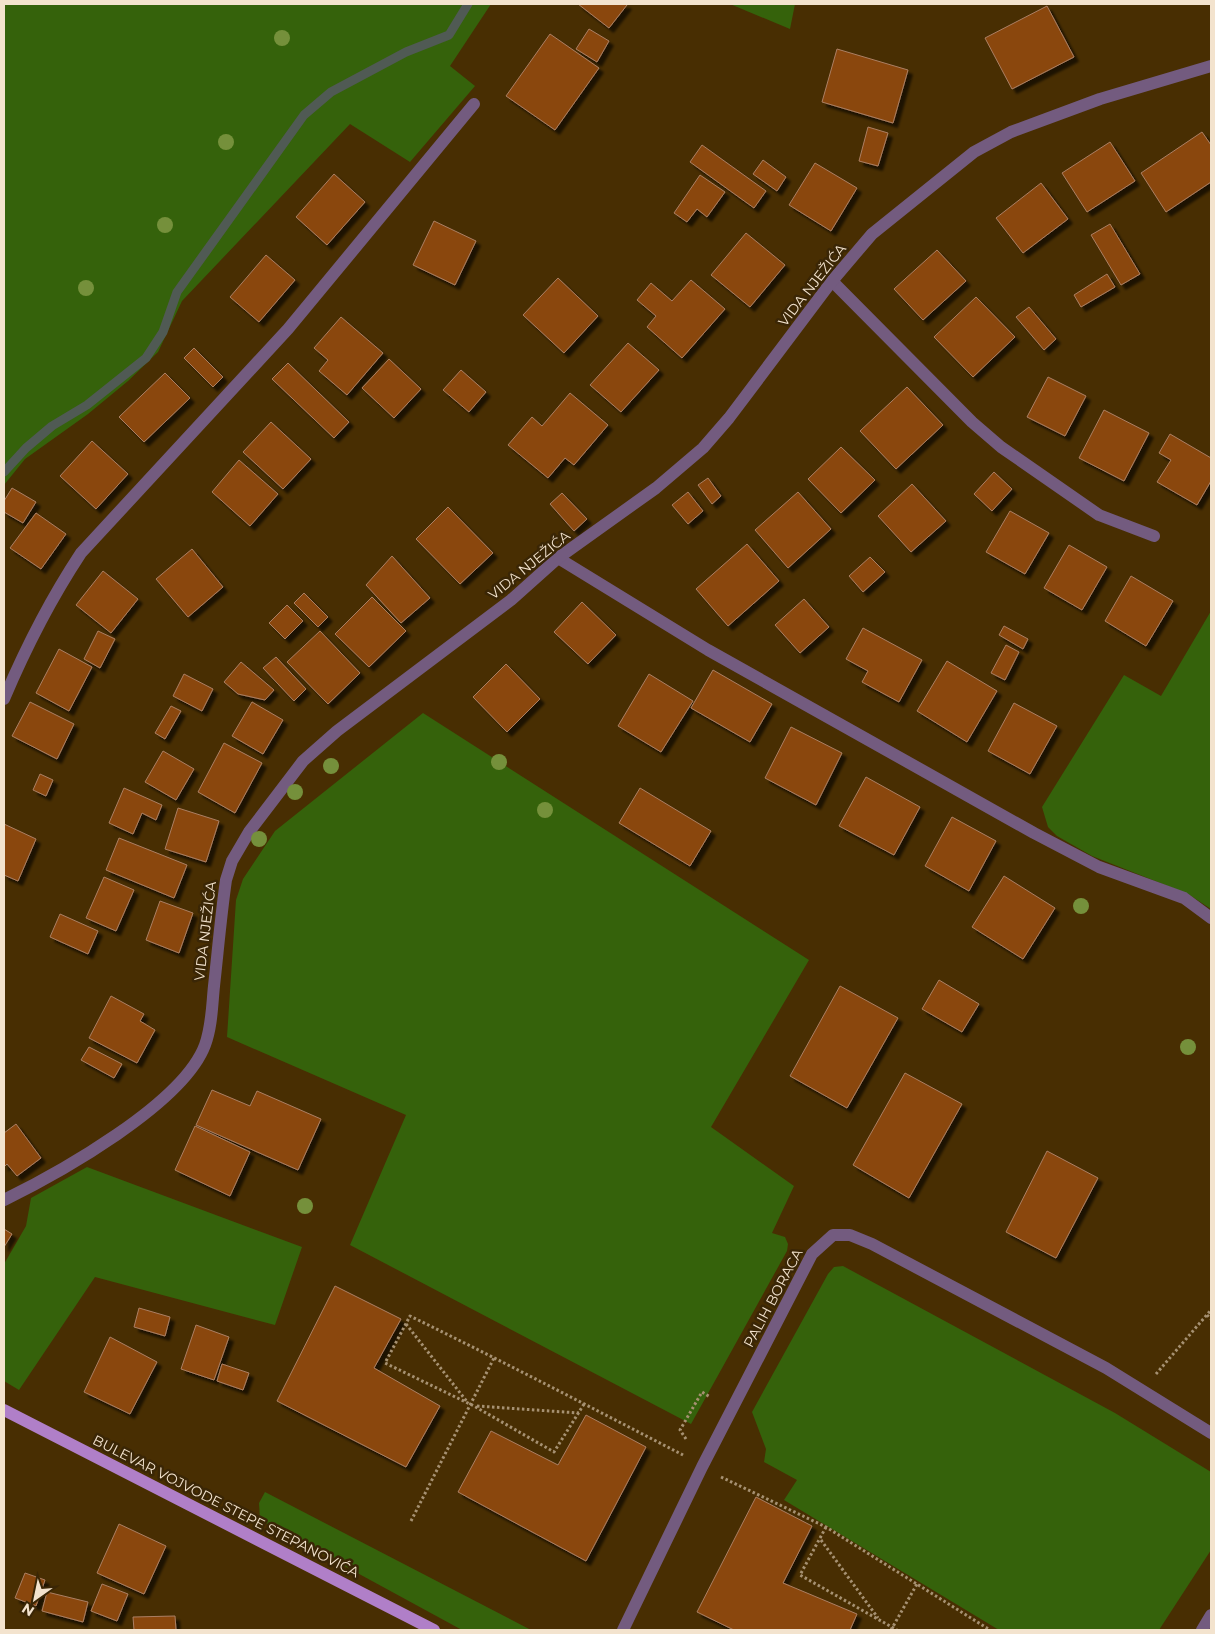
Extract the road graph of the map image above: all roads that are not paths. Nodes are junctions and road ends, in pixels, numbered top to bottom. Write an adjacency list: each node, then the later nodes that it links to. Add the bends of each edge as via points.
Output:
1 (1211, 66): 3 (street, VIDA NJEŽIĆA, via 1055,115 1011,132 974,152 872,234)
2 (474, 104): 6 (street, via 288,329 81,553 54,593)
3 (832, 281): 4 (street, via 1001,447 1099,515); 5 (street, VIDA NJEŽIĆA, via 703,448 656,488)
4 (1154, 536)
5 (558, 558): 7 (street, via 708,650 1034,833 1099,867 1184,898); 8 (street, VIDA NJEŽIĆA, via 511,600 337,731 303,761 249,832 232,861 224,894 209,1030 195,1063 178,1085 138,1118 46,1179)
6 (4, 699)
7 (1211, 918)
8 (4, 1200)
9 (4, 1410): 12 (main road, BULEVAR VOJVODE STEPE STEPANOVIĆA)
10 (1211, 1433): 13 (street, PALIH BORACA, via 1106,1368 872,1244 850,1235 834,1235 812,1254)
11 (1211, 1615): 14 (street)
12 (434, 1630)
13 (623, 1630)
14 (1202, 1630)

